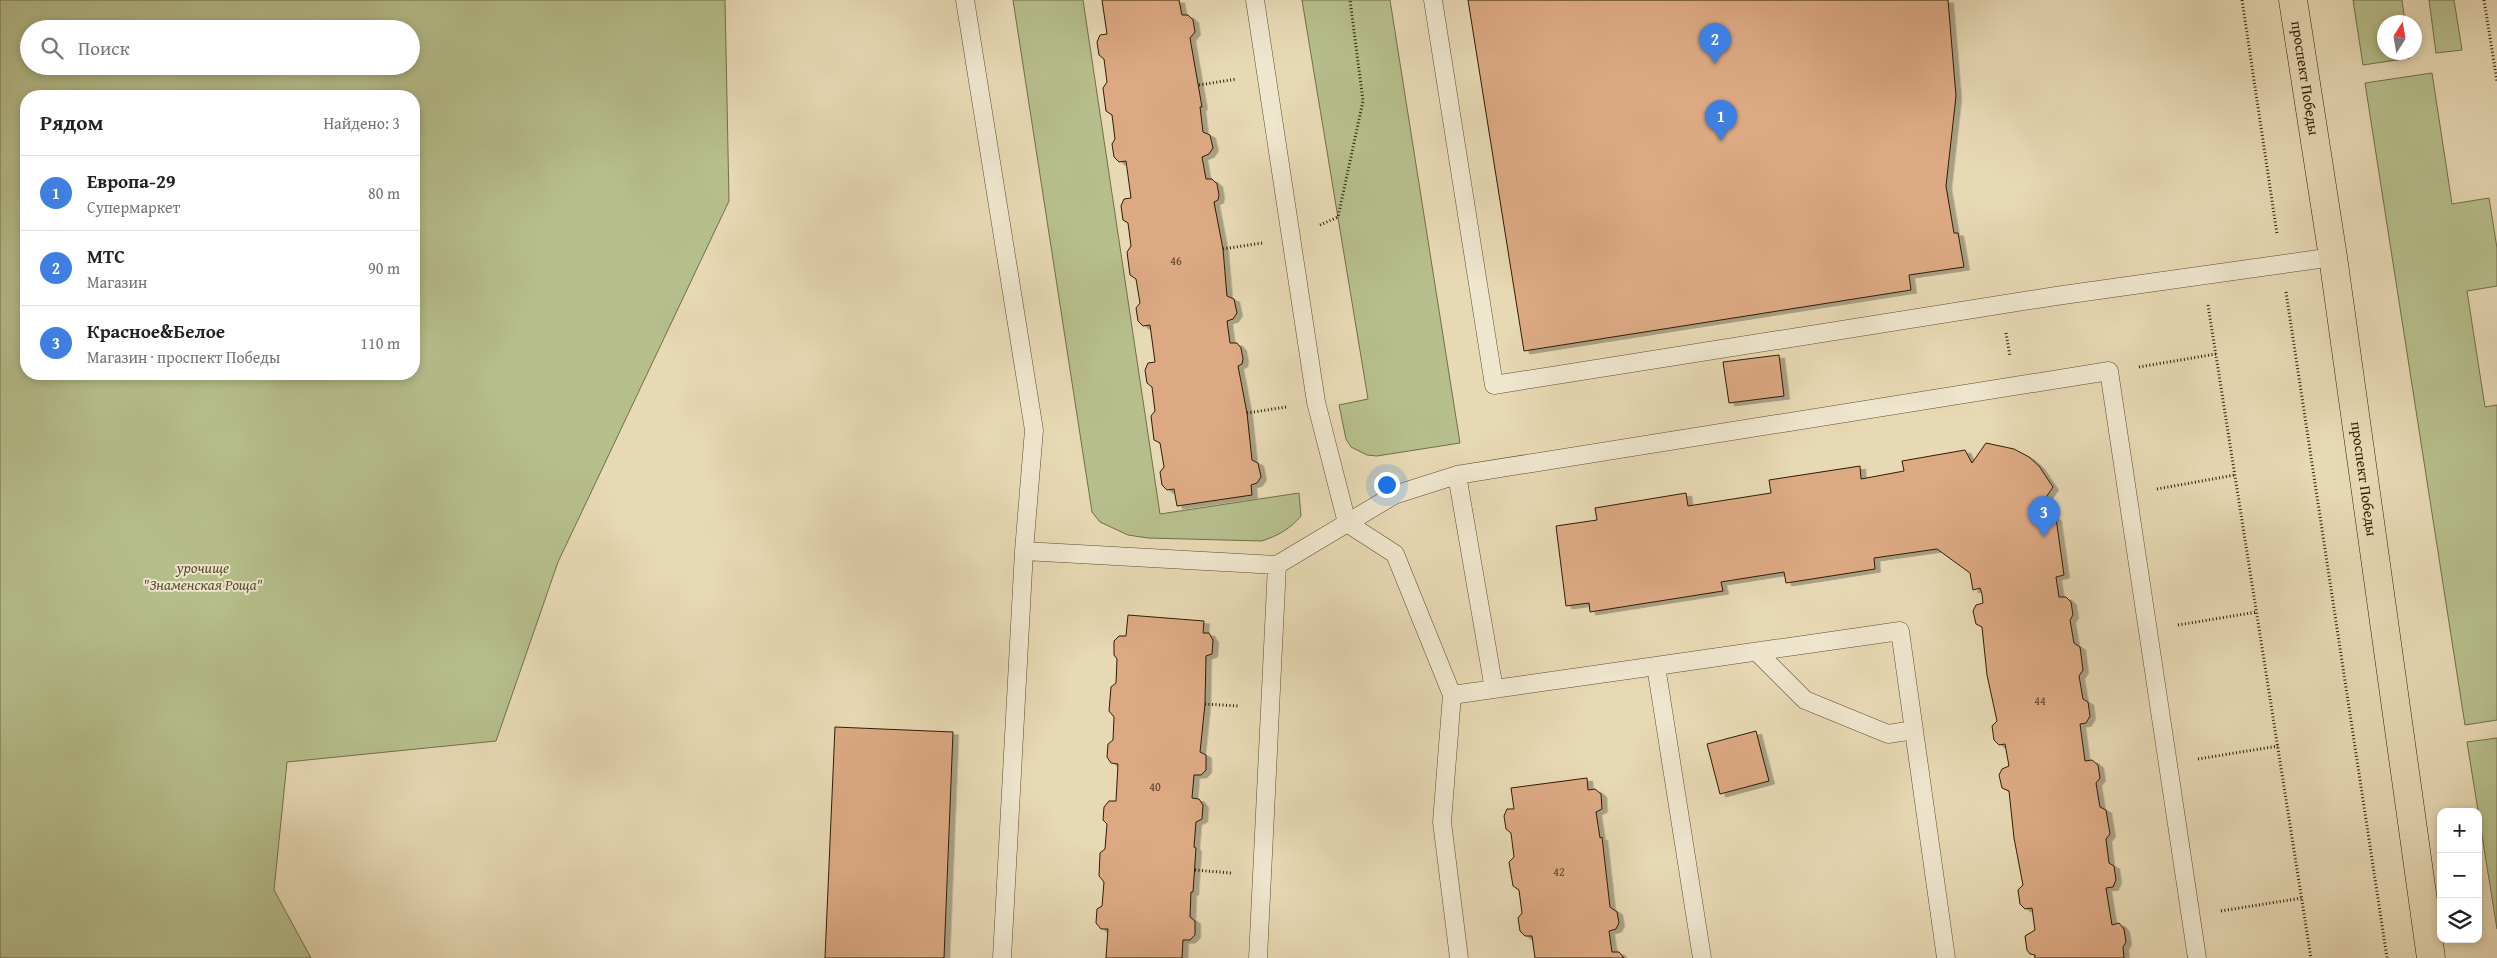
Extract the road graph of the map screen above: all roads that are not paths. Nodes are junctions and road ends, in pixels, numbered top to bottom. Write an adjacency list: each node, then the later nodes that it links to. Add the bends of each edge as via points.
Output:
1 (965, 0): 8 (lane, via 1034,430)
2 (1255, 0): 7 (lane, via 1316,402)
3 (1433, 0): 5 (lane, via 1494,385 2002,304)
4 (2293, 0): 5 (main road, проспект Победы)
5 (2333, 257): 21 (main road, проспект Победы)
6 (1457, 475): 7 (lane, via 1394,495); 12 (lane); 20 (lane, via 2109,372)
7 (1347, 523): 9 (lane); 13 (lane, via 1395,554)
8 (1024, 551): 9 (lane); 15 (lane)
9 (1277, 565): 16 (lane)
10 (1758, 652): 11 (lane); 14 (lane, via 1804,700 1888,734); 14 (lane, via 1900,631)
11 (1656, 666): 12 (lane); 18 (lane)
12 (1494, 689): 13 (lane)
13 (1452, 695): 17 (lane, via 1442,822)
14 (1914, 730): 19 (lane)
15 (1002, 958)
16 (1258, 958)
17 (1459, 958)
18 (1702, 958)
19 (1946, 958)
20 (2197, 958)
21 (2432, 958)

